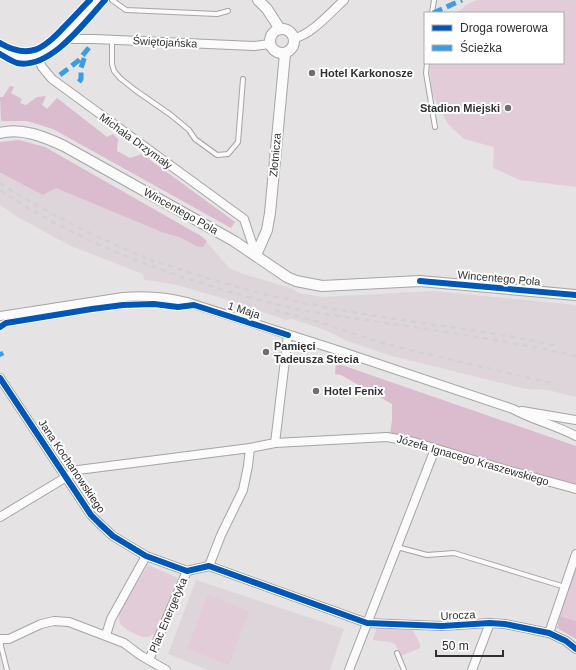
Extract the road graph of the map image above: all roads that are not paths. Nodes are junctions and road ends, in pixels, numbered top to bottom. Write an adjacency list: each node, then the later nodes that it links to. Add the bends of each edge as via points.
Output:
1 (98, 0): 10 (street)
2 (112, 0): 6 (lane, via 126,10 217,14)
3 (258, 0): 8 (street)
4 (344, 0): 9 (street, via 313,28)
5 (434, 0): 7 (lane)
6 (228, 11)
7 (432, 12)
8 (280, 29): 9 (street, via 289,31); 12 (street, via 272,34)
9 (294, 38): 14 (street, via 294,46)
10 (60, 39): 12 (street, Świętojańska, via 254,46); 15 (street)
11 (112, 44): 17 (lane, via 112,64 120,78 171,115 189,130 195,139 217,155 228,154 238,142)
12 (270, 44): 14 (street, via 276,52)
13 (0, 48): 15 (street, via 17,56)
14 (285, 54): 20 (street, Złotnicza, via 270,213 267,230)
15 (37, 55): 20 (street, Michała Drzymały, via 42,67 52,79 244,219)
16 (427, 64): 18 (lane, via 426,73)
17 (243, 79)
18 (435, 127)
19 (0, 133): 20 (street, Wincentego Pola, via 23,132 57,142)
20 (256, 255): 21 (street, Wincentego Pola, via 287,277 322,286 420,281)
21 (576, 294)
22 (0, 316): 23 (street, 1 Maja, via 141,295 187,302)
23 (288, 335): 25 (street, 1 Maja); 28 (street)
24 (0, 378): 31 (street, Jana Kochanowskiego)
25 (513, 409): 26 (street); 27 (street, 1 Maja)
26 (576, 420)
27 (574, 433)
28 (275, 442): 29 (street, Józefa Ignacego Kraszewskiego); 30 (street, Józefa Ignacego Kraszewskiego, via 387,437)
29 (250, 448): 31 (street, Józefa Ignacego Kraszewskiego, via 78,470); 37 (street, via 242,490)
30 (435, 449): 32 (street, Józefa Ignacego Kraszewskiego); 34 (street)
31 (66, 477): 33 (street, Józefa Ignacego Kraszewskiego); 36 (street, Jana Kochanowskiego, via 100,524 113,536)
32 (576, 489)
33 (0, 517)
34 (397, 546): 39 (lane, via 427,555 454,553); 40 (street)
35 (576, 554): 39 (street)
36 (146, 556): 38 (street, Jana Kochanowskiego); 43 (street, via 111,619)
37 (209, 566): 38 (street); 40 (street)
38 (187, 571): 47 (street, Plac Energetyka)
39 (565, 587): 42 (street)
40 (367, 622): 41 (street, Urocza, via 442,626); 50 (street)
41 (490, 623): 42 (street, Urocza); 52 (street)
42 (549, 633): 45 (street, Urocza)
43 (106, 635): 44 (street, via 76,623 54,621 41,624 9,639); 47 (street, via 124,643)
44 (1, 639): 48 (lane)
45 (576, 649)
46 (397, 653): 51 (lane)
47 (149, 660): 49 (street)
48 (7, 670)
49 (166, 670)
50 (348, 670)
51 (404, 670)
52 (472, 670)

